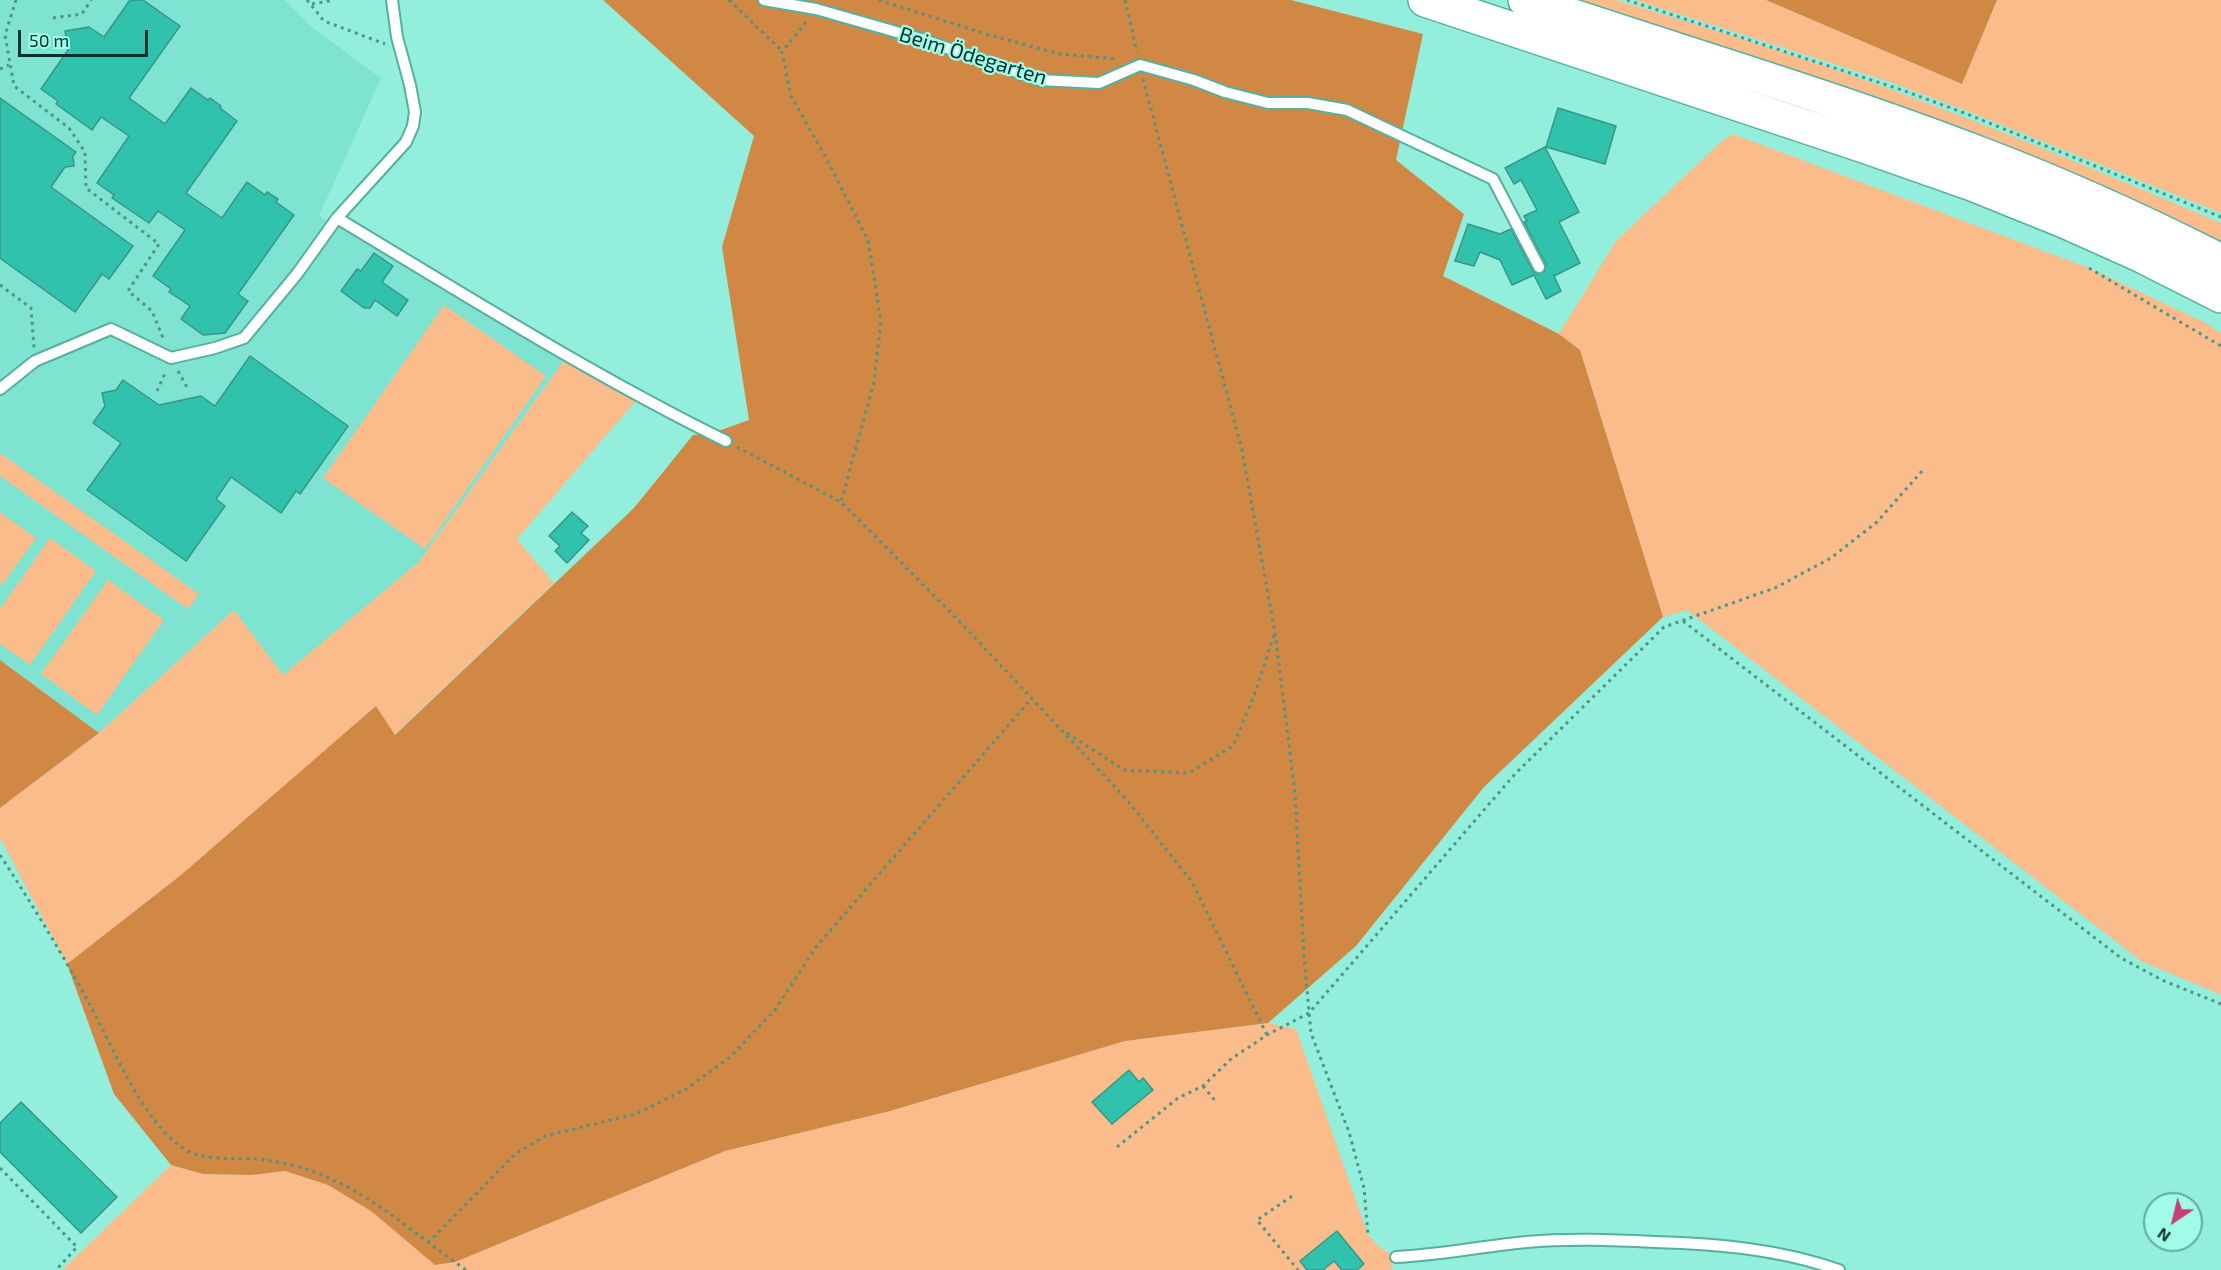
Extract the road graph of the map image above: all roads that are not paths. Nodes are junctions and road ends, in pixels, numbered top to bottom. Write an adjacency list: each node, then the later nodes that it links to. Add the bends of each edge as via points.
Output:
1 (392, 0): 5 (lane, via 414,126 406,142)
2 (764, 0): 7 (lane, Beim Ödegarten, via 816,9 921,39 1040,80 1099,83 1137,67 1268,103 1308,103 1347,110 1493,179)
3 (1425, 0): 8 (highway, via 1971,184 2129,250)
4 (1525, 0): 6 (highway, via 1980,153 2109,207)
5 (337, 218): 9 (lane, via 244,338 171,358 111,328 35,361); 10 (lane, via 567,356)
6 (2221, 261)
7 (1539, 267)
8 (2221, 296)
9 (0, 389)
10 (726, 441)
11 (1396, 1257): 12 (lane, via 1528,1242 1619,1240 1772,1251)
12 (1839, 1270)

